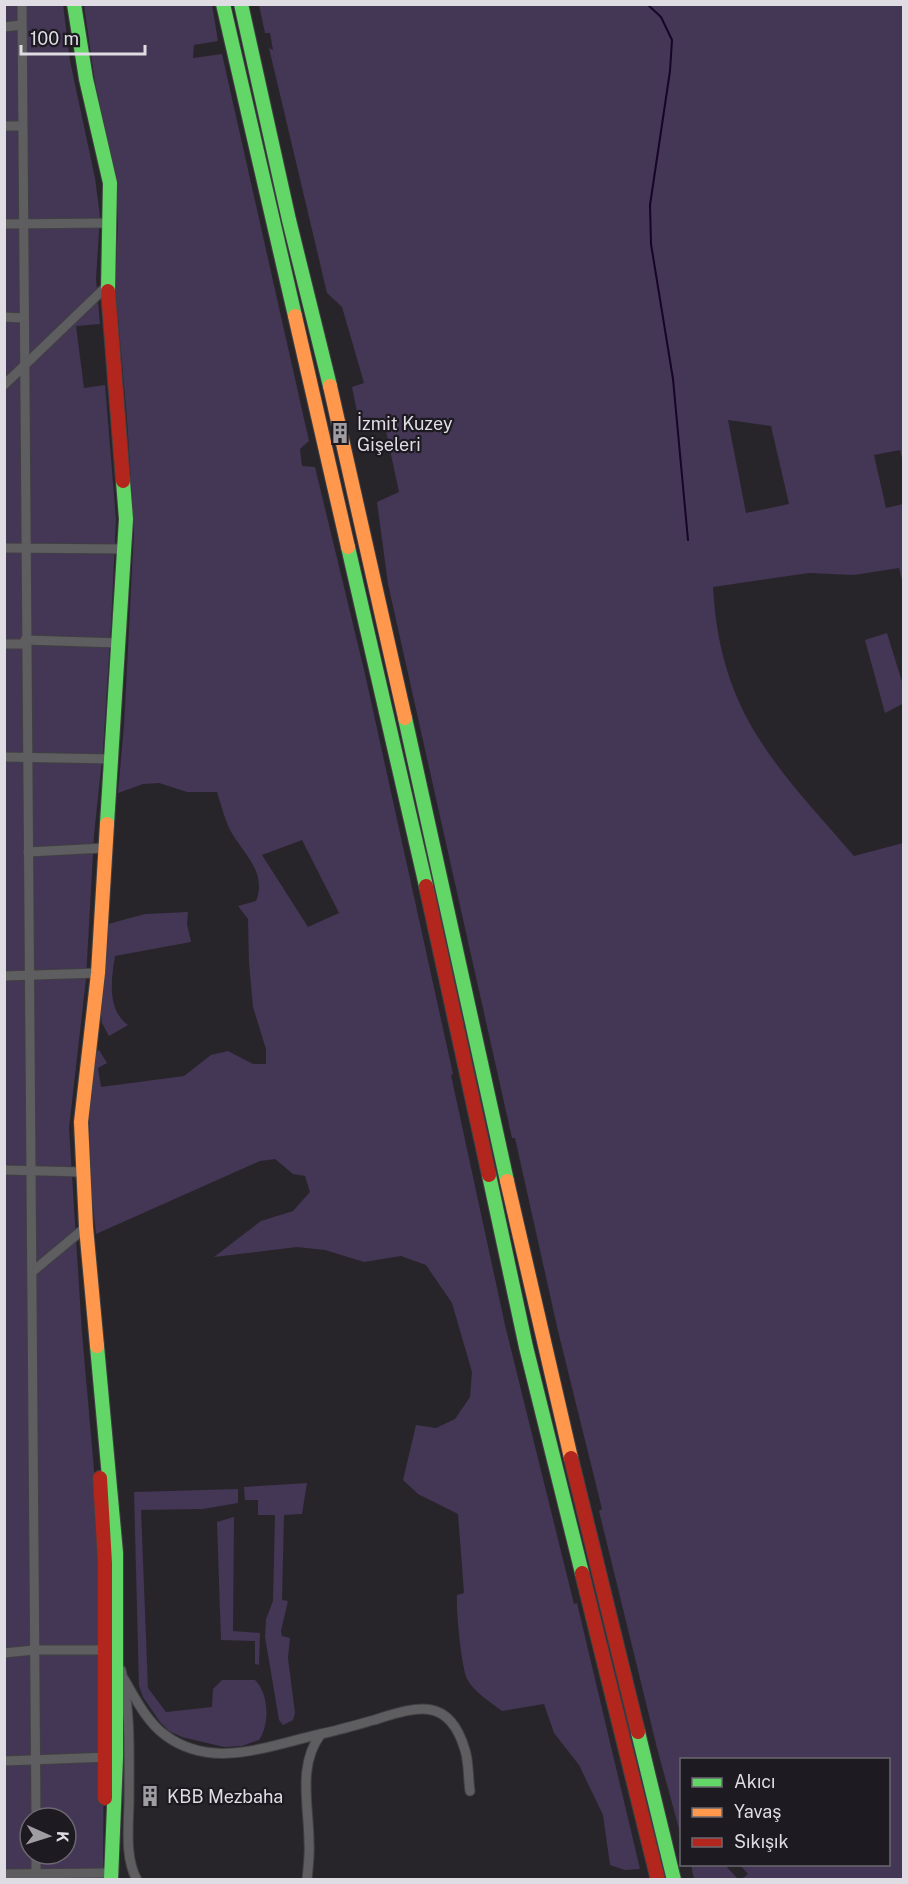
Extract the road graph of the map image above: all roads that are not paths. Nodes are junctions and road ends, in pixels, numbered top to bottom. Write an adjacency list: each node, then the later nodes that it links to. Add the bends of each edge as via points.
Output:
1 (22, 4): 6 (street)
2 (68, 4): 12 (main road, via 75,60)
3 (74, 4): 12 (main road, via 86,79 107,166)
4 (223, 4): 53 (main road, via 418,852 526,1347)
5 (241, 4): 54 (main road, via 339,422 543,1343)
6 (21, 25): 7 (street); 9 (street)
7 (4, 27)
8 (4, 126): 9 (street)
9 (22, 126): 11 (street)
10 (4, 224): 11 (street)
11 (23, 224): 12 (street); 15 (street)
12 (108, 224): 13 (main road)
13 (104, 288): 16 (street); 20 (main road, via 125,492)
14 (4, 317): 15 (street)
15 (24, 318): 16 (street)
16 (24, 366): 17 (street); 19 (street)
17 (4, 385)
18 (4, 548): 19 (street)
19 (25, 548): 20 (street); 21 (street)
20 (122, 549): 22 (main road)
21 (25, 642): 22 (street); 23 (street); 25 (street)
22 (116, 643): 26 (main road)
23 (4, 644)
24 (4, 757): 25 (street)
25 (27, 757): 26 (street); 28 (street)
26 (110, 759): 27 (main road)
27 (102, 848): 28 (street); 29 (main road)
28 (28, 852): 30 (street)
29 (94, 973): 30 (street); 34 (main road)
30 (28, 974): 31 (street); 33 (street)
31 (4, 976)
32 (4, 1170): 33 (street)
33 (29, 1170): 34 (street); 36 (street)
34 (79, 1172): 35 (main road)
35 (83, 1230): 36 (street); 38 (main road, via 116,1553)
36 (32, 1272): 37 (street)
37 (34, 1650): 38 (street); 39 (street); 44 (street)
38 (111, 1651): 40 (street); 42 (main road)
39 (4, 1653)
40 (122, 1677): 41 (street, via 164,1734 189,1748 237,1754); 51 (street, via 127,1723 130,1868)
41 (321, 1734): 45 (street, via 405,1709 436,1710 447,1716 466,1750); 52 (street, via 307,1761)
42 (111, 1757): 44 (street); 50 (main road)
43 (4, 1761): 44 (street)
44 (36, 1762): 46 (street)
45 (470, 1791)
46 (36, 1806)
47 (36, 1866): 49 (street)
48 (4, 1874): 49 (street)
49 (36, 1874): 50 (street)
50 (107, 1876)
51 (137, 1880)
52 (307, 1880)
53 (658, 1880)
54 (674, 1880)

